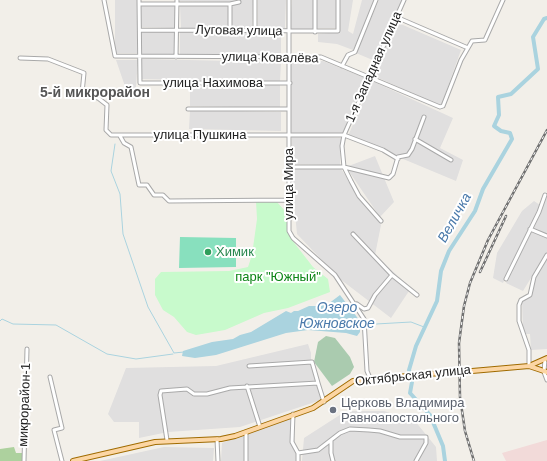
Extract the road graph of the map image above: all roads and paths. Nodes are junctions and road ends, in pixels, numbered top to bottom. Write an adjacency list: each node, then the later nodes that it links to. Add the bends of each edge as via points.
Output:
1 (104, 0): 21 (street, улица Ковалёва, via 115,56)
2 (255, 0): 17 (street)
3 (289, 0): 18 (street, улица Мира)
4 (315, 0): 19 (street)
5 (338, 0): 19 (street, Луговая улица, via 338,31)
6 (376, 0): 25 (street, via 355,52 348,55)
7 (404, 0): 13 (street, 1-я Западная улица)
8 (503, 0): 20 (street, via 485,40 472,40)
9 (139, 2): 10 (street); 14 (street)
10 (177, 2): 12 (street); 15 (street)
11 (239, 2): 12 (street)
12 (230, 4): 16 (street)
13 (396, 17): 20 (street); 26 (street, 1-я Западная улица)
14 (140, 30): 15 (street, Луговая улица); 21 (street)
15 (177, 30): 16 (street, Луговая улица); 22 (street)
16 (230, 31): 17 (street, Луговая улица)
17 (255, 31): 18 (street, Луговая улица)
18 (290, 32): 19 (street, Луговая улица); 23 (street, улица Мира)
19 (315, 32)
20 (468, 48): 26 (street, улица Ковалёва, via 440,108)
21 (140, 56): 22 (street, улица Ковалёва); 27 (street, улица Нахимова, via 140,83)
22 (176, 57): 23 (street, улица Ковалёва)
23 (290, 57): 25 (street, улица Ковалёва, via 321,57); 27 (street, улица Мира)
24 (20, 58): 33 (street, улица Пушкина, via 48,59 84,73 82,93 98,98 107,105 106,130 111,136)
25 (342, 66): 26 (street, улица Ковалёва)
26 (370, 77): 32 (street, 1-я Западная улица)
27 (290, 84): 29 (street, улица Мира)
28 (188, 109): 29 (street)
29 (289, 109): 31 (street, улица Мира)
30 (424, 117): 34 (street)
31 (288, 135): 32 (street, улица Пушкина); 33 (street, улица Пушкина); 37 (street, улица Мира)
32 (344, 135): 35 (street, via 383,150); 38 (street)
33 (120, 136): 40 (street, via 124,143 131,147 139,185 147,185 154,195 163,195 169,201)
34 (415, 139): 35 (street, via 408,154); 36 (street)
35 (398, 159): 38 (street, via 389,178)
36 (451, 160)
37 (288, 167): 38 (street); 40 (street, улица Мира)
38 (344, 167): 41 (street, via 359,196)
39 (545, 195): 42 (street)
40 (289, 200): 49 (street, улица Мира, via 289,231 293,238 336,276)
41 (381, 221)
42 (530, 229): 44 (street); 47 (street)
43 (353, 234): 46 (street)
44 (547, 236)
45 (547, 255): 53 (street, via 534,277 530,295 521,300 519,305 520,321 529,350)
46 (392, 275): 48 (street); 49 (street, via 368,308 364,309)
47 (506, 280)
48 (417, 295)
49 (355, 303): 56 (street, улица Мира, via 365,323 367,371)
50 (27, 349): 68 (street, микрорайон-1)
51 (546, 359): 53 (main road, Октябрьская улица); 54 (street)
52 (249, 366): 58 (street, via 312,362)
53 (529, 366): 54 (main road, Октябрьская улица); 56 (main road, Октябрьская улица, bridge)
54 (546, 372): 57 (street)
55 (50, 377): 69 (street, via 62,428 54,430)
56 (370, 378): 60 (main road, Октябрьская улица, via 348,383)
57 (547, 380)
58 (318, 383): 59 (street); 60 (street)
59 (246, 386): 62 (street); 65 (street, via 207,394 194,394 187,389 161,391)
60 (324, 402): 61 (main road, Октябрьская улица)
61 (293, 414): 62 (main road, Октябрьская улица); 67 (street, via 292,442)
62 (260, 426): 63 (main road, Октябрьская улица)
63 (246, 432): 64 (main road, Октябрьская улица); 72 (street)
64 (217, 439): 65 (main road, Октябрьская улица); 71 (street)
65 (167, 440): 70 (main road, Октябрьская улица)
66 (331, 441): 67 (street, via 318,450); 74 (street); 75 (street, via 340,433 350,430 380,431 400,437 426,437 426,443)
67 (298, 453): 73 (street)
68 (24, 461)
69 (62, 461)
70 (73, 461)
71 (218, 461)
72 (246, 461)
73 (298, 461)
74 (333, 461)
75 (416, 461)

